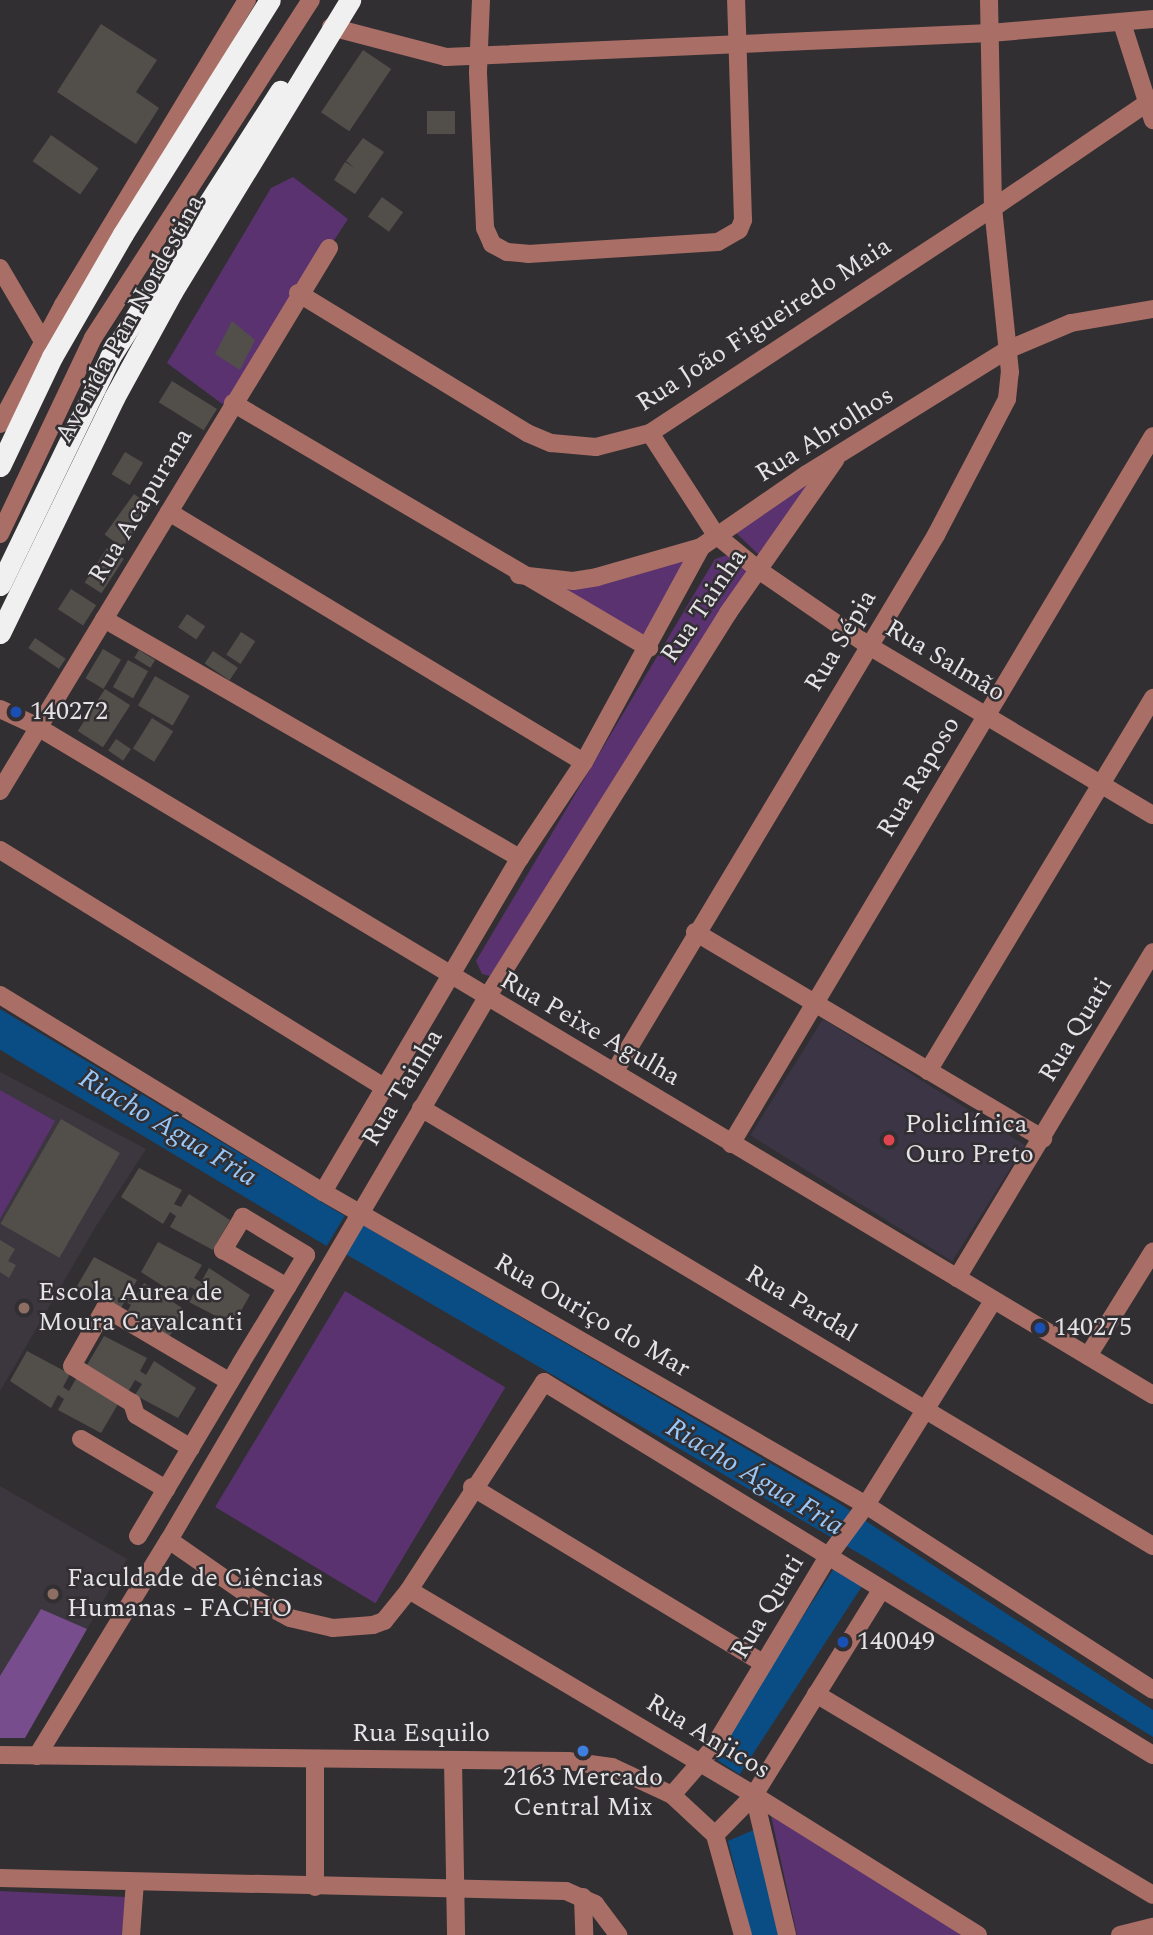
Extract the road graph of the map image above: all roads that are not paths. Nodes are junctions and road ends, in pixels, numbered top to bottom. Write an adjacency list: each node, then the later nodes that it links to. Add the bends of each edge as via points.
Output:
1 (247, 0): 21 (street)
2 (270, 0): 21 (highway, Avenida Pan Nordestina)
3 (311, 0): 30 (street, via 93,338)
4 (350, 0): 10 (highway, Avenida Pan Nordestina)
5 (481, 0): 13 (street)
6 (736, 0): 12 (street)
7 (989, 0): 11 (street)
8 (1153, 19): 9 (street)
9 (1122, 23): 11 (street); 14 (street)
10 (327, 33): 13 (street, via 431,56); 35 (highway, Avenida Pan Nordestina, via 253,130 110,357); 37 (highway, Avenida Pan Nordestina, via 114,398)
11 (990, 33): 12 (street); 16 (street)
12 (736, 43): 13 (street); 13 (street, via 743,219 735,235 718,242 506,252 488,236 482,208)
13 (479, 55)
14 (1150, 101): 15 (street); 16 (street, Rua João Figueiredo Maia)
15 (1153, 120)
16 (993, 208): 22 (street, Rua Sépia); 25 (street, Rua João Figueiredo Maia)
17 (329, 248): 19 (street, Rua Acapurana)
18 (0, 268): 21 (street)
19 (298, 293): 23 (street, Rua Acapurana); 25 (street, Rua João Figueiredo Maia, via 503,421 551,443 596,447)
20 (1153, 309): 22 (street, Rua Abrolhos, via 1071,323)
21 (48, 349): 24 (highway, Avenida Pan Nordestina)
22 (1007, 350): 27 (street, Rua Abrolhos); 38 (street, Rua Sépia, via 1010,384 998,418)
23 (233, 403): 29 (street, Rua Acapurana); 34 (street, Rua Abrolhos)
24 (4, 429): 28 (highway, Avenida Pan Nordestina)
25 (650, 433): 31 (street, Rua Salmão)
26 (1153, 436): 42 (street, Rua Raposo)
27 (835, 460): 31 (street, Rua Abrolhos); 33 (street, Rua Tainha)
28 (0, 466)
29 (169, 512): 36 (street, Rua Acapurana); 44 (street)
30 (0, 534)
31 (716, 536): 32 (street, Rua Abrolhos); 33 (street, Rua Salmão)
32 (701, 547): 34 (street, Rua Abrolhos, via 597,578 573,581); 39 (street, Rua Tainha)
33 (760, 571): 38 (street, Rua Salmão); 54 (street, Rua Tainha, via 728,613)
34 (519, 575): 39 (street, Rua Abrolhos)
35 (0, 585)
36 (104, 619): 43 (street, Rua Acapurana); 49 (street)
37 (0, 633)
38 (869, 646): 42 (street, Rua Salmão); 50 (street, Rua Sépia)
39 (649, 649): 44 (street, Rua Tainha)
40 (1153, 698): 45 (street)
41 (0, 709): 43 (street, Rua Peixe Agulha)
42 (987, 716): 45 (street, Rua Salmão); 55 (street, Rua Raposo)
43 (36, 726): 46 (street, Rua Acapurana); 52 (street, Rua Peixe Agulha)
44 (584, 762): 49 (street, Rua Tainha)
45 (1101, 786): 47 (street, Rua Salmão); 57 (street)
46 (0, 791)
47 (1153, 815)
48 (0, 850): 58 (street)
49 (520, 858): 52 (street, Rua Tainha)
50 (695, 932): 55 (street); 56 (street, Rua Sépia)
51 (1153, 952): 60 (street, Rua Quati)
52 (452, 977): 54 (street, Rua Peixe Agulha); 58 (street, Rua Tainha)
53 (0, 995): 62 (street, Rua Ouriço do Mar)
54 (486, 999): 56 (street, Rua Peixe Agulha); 59 (street, Rua Tainha)
55 (814, 1004): 57 (street); 61 (street, Rua Raposo)
56 (615, 1071): 61 (street, Rua Peixe Agulha)
57 (929, 1072): 60 (street)
58 (384, 1087): 62 (street, Rua Tainha)
59 (421, 1108): 63 (street, Rua Tainha); 73 (street, Rua Pardal)
60 (1043, 1139): 65 (street, Rua Quati)
61 (731, 1144): 65 (street, Rua Peixe Agulha)
62 (323, 1192): 63 (street, Rua Ouriço do Mar)
63 (358, 1215): 70 (street, Rua Tainha); 78 (street, Rua Ouriço do Mar)
64 (1153, 1251): 68 (street)
65 (957, 1278): 67 (street, Rua Peixe Agulha)
66 (287, 1287): 66 (street, via 223,1250 243,1217 306,1255); 69 (street)
67 (993, 1301): 68 (street, Rua Peixe Agulha); 73 (street, Rua Quati)
68 (1088, 1356): 72 (street, Rua Peixe Agulha)
69 (241, 1363): 70 (street); 71 (street)
70 (264, 1377): 80 (street, Rua Tainha)
71 (230, 1381): 75 (street); 75 (street, via 105,1308 72,1366 132,1403 136,1415)
72 (1153, 1395)
73 (927, 1410): 78 (street, Rua Quati); 81 (street, Rua Pardal)
74 (81, 1440): 77 (street)
75 (191, 1448): 77 (street)
76 (472, 1487): 82 (street, via 544,1382); 84 (street); 85 (street)
77 (166, 1489): 79 (street)
78 (863, 1509): 82 (street, Rua Quati); 86 (street, Rua Ouriço do Mar)
79 (138, 1536)
80 (169, 1540): 84 (street, via 251,1597 290,1618 332,1628 359,1628 384,1620); 89 (street, Rua Tainha)
81 (1153, 1546)
82 (830, 1557): 83 (street); 85 (street, Rua Quati)
83 (874, 1585): 87 (street); 90 (street)
84 (409, 1590): 93 (street, Rua Anjicos)
85 (764, 1664): 93 (street, Rua Quati)
86 (1153, 1690)
87 (816, 1694): 95 (street); 101 (street)
88 (0, 1755): 89 (street, Rua Esquilo)
89 (37, 1755): 91 (street, Rua Esquilo)
90 (1153, 1755)
91 (315, 1760): 92 (street, Rua Esquilo); 100 (street)
92 (453, 1760): 94 (street, Rua Esquilo, via 568,1761 612,1767); 99 (street)
93 (701, 1765): 94 (street, Rua Quati); 95 (street, Rua Anjicos)
94 (673, 1795): 96 (street, Rua Esquilo)
95 (754, 1795): 96 (street); 109 (street); 110 (street, Rua Anjicos)
96 (715, 1835): 108 (street)
97 (0, 1878): 98 (street)
98 (135, 1882): 100 (street); 104 (street)
99 (457, 1886): 100 (street); 102 (street, via 566,1891); 105 (street)
100 (315, 1887)
101 (1153, 1895)
102 (583, 1897): 106 (street); 107 (street, via 595,1904)
103 (1153, 1927): 111 (street)
104 (131, 1935)
105 (456, 1935)
106 (584, 1935)
107 (618, 1935)
108 (743, 1935)
109 (787, 1935)
110 (978, 1935)
111 (1119, 1935)

